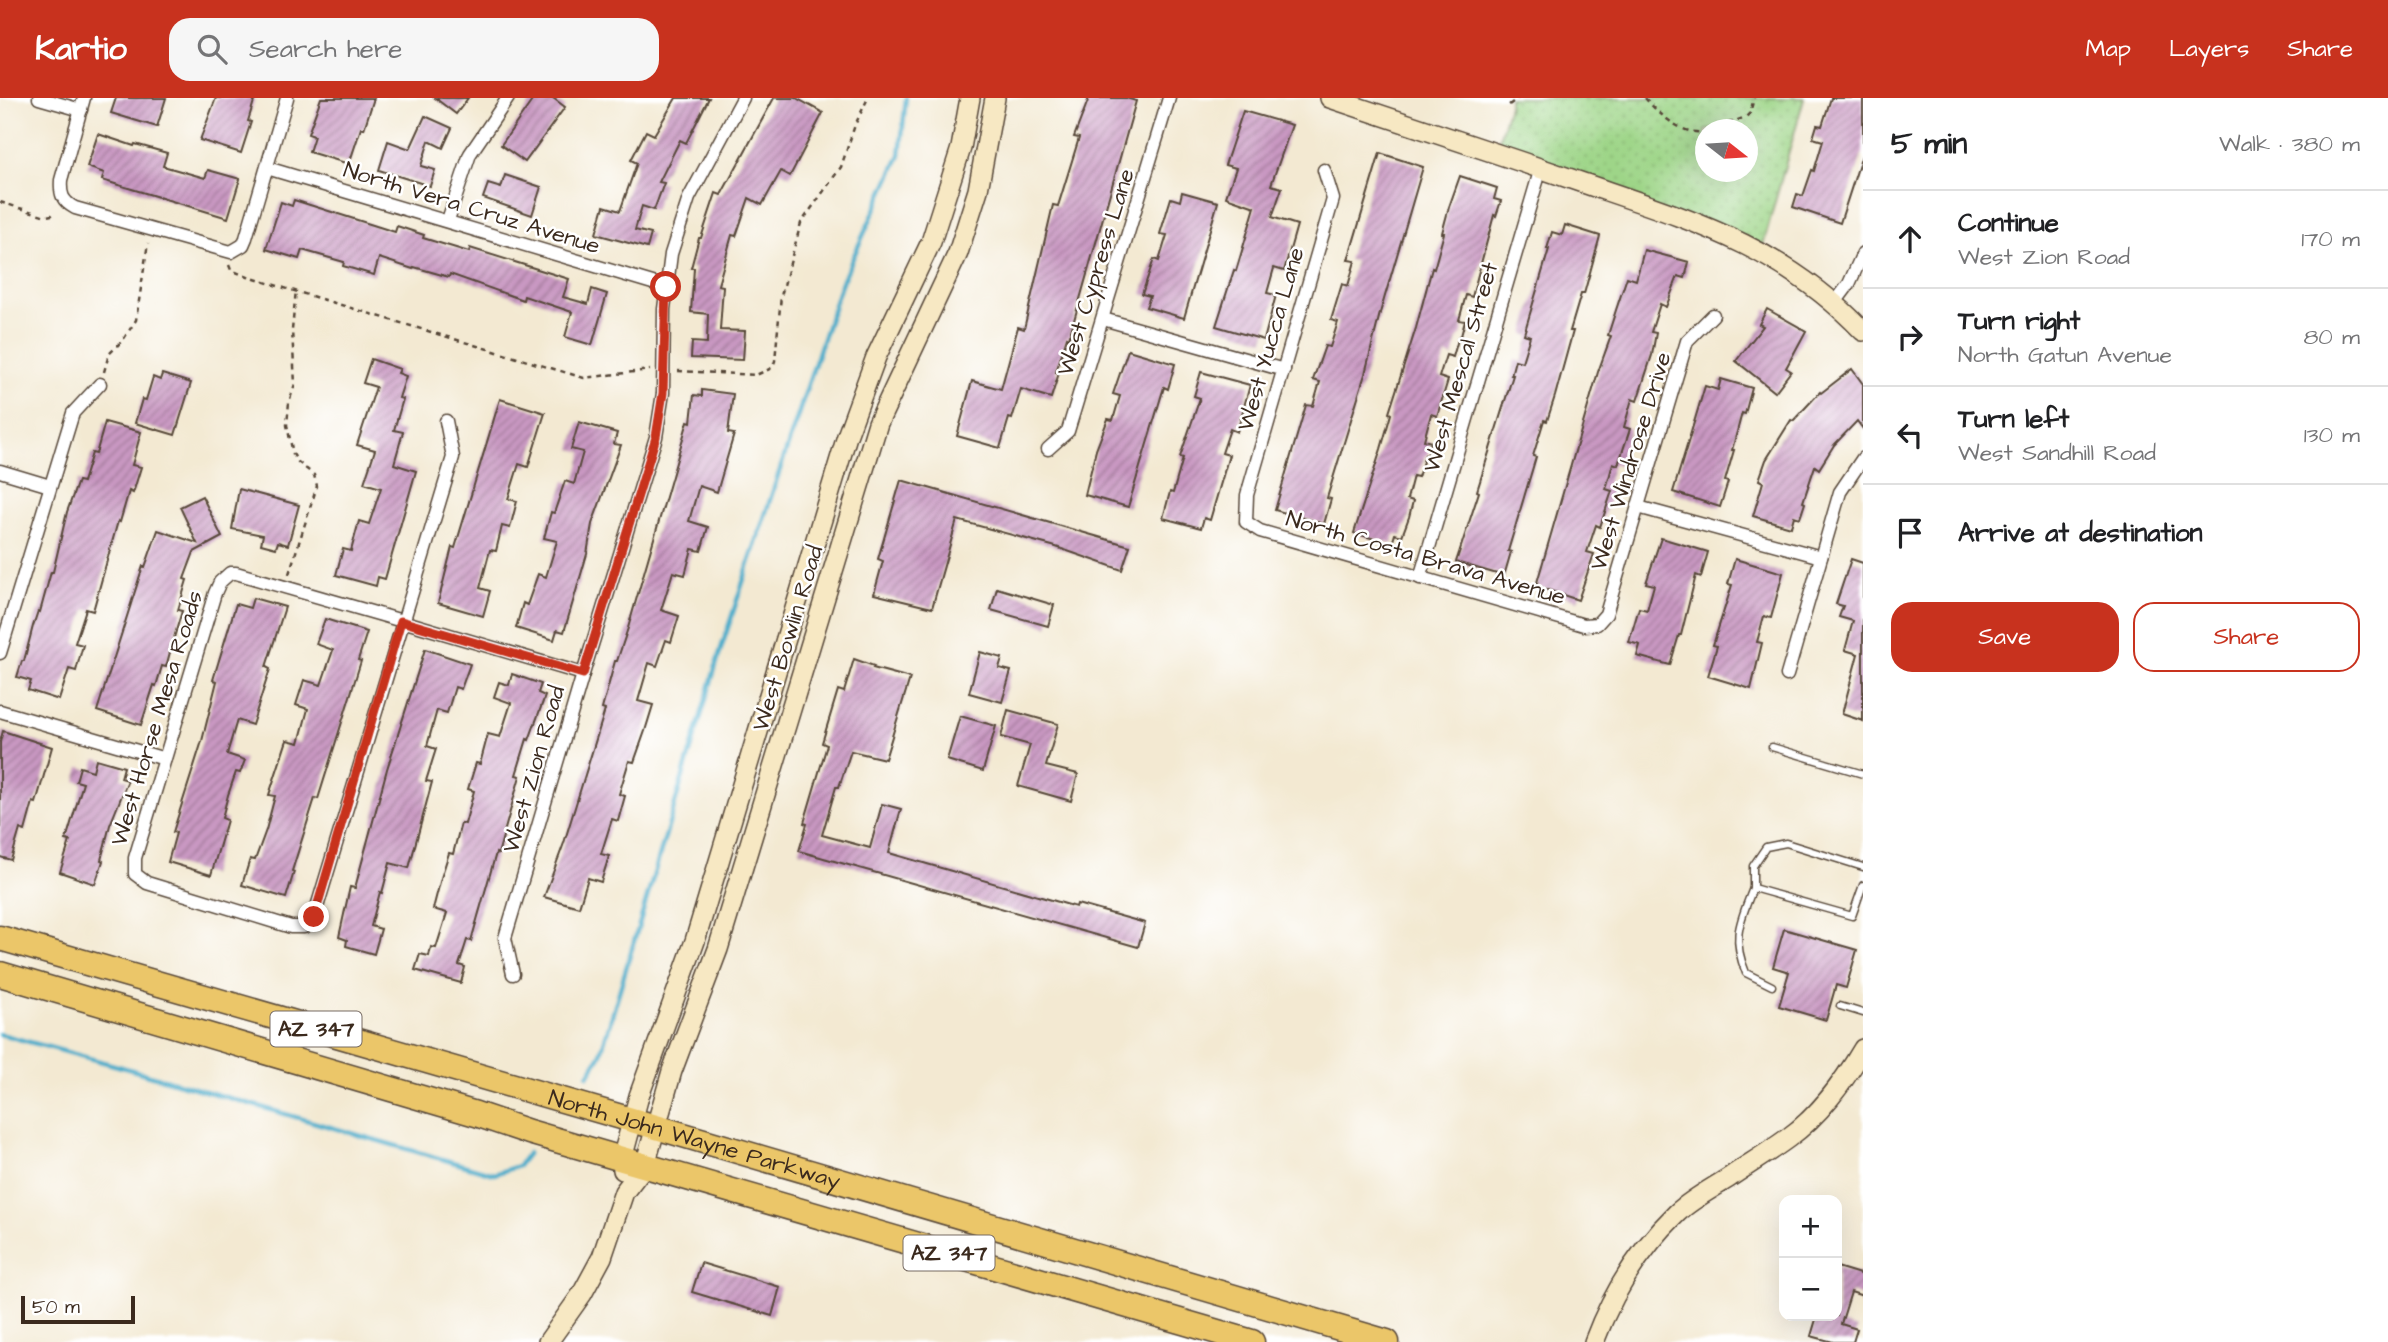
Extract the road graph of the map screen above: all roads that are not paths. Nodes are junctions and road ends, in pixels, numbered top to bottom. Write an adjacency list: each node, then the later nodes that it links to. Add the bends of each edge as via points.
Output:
1 (39, 98): 9 (street)
2 (287, 98): 10 (street)
3 (508, 98): 13 (street, via 470,154)
4 (743, 98): 15 (street, West Zion Road, via 689,198)
5 (970, 98): 50 (street, West Bowlin Road, via 961,148 931,242 876,357 847,436 695,941 649,1063)
6 (995, 98): 50 (street, West Bowlin Road, via 978,190 958,253 878,423 718,949 672,1071)
7 (1169, 98): 18 (street, West Cypress Lane)
8 (1330, 98): 11 (street)
9 (83, 104): 10 (street, via 61,180 64,200 75,208 235,251 246,238)
10 (267, 167): 13 (street, North Vera Cruz Avenue)
11 (1541, 168): 16 (street, via 1704,225 1765,254); 30 (street, West Mescal Street)
12 (1324, 170): 20 (street, West Yucca Lane, via 1333,199)
13 (448, 220): 15 (street, North Vera Cruz Avenue)
14 (1863, 253): 16 (street)
15 (666, 287): 34 (street, West Zion Road, via 656,370 661,413 656,437)
16 (1834, 304): 19 (street)
17 (1713, 315): 27 (street, West Windrose Drive, via 1687,341)
18 (1103, 319): 20 (street); 23 (street, West Cypress Lane, via 1068,431)
19 (1863, 331)
20 (1284, 370): 28 (street, West Yucca Lane, via 1247,495)
21 (100, 384): 26 (street, via 73,412)
22 (446, 421): 31 (street, via 453,457)
23 (1048, 449)
24 (1863, 458): 29 (street, via 1840,492)
25 (0, 471): 26 (street)
26 (50, 486): 33 (street)
27 (1638, 507): 29 (street); 32 (street, West Windrose Drive, via 1606,614)
28 (1246, 522): 30 (street, North Costa Brava Avenue, via 1260,531)
29 (1821, 557): 35 (street)
30 (1420, 578): 32 (street, North Costa Brava Avenue, via 1584,625)
31 (401, 621): 34 (street); 38 (street, West Horse Mesa Roads, via 236,573 225,575 215,593); 38 (street, West Horse Mesa Roads, via 314,917 304,927 147,883 135,874 135,858)
32 (1597, 624)
33 (0, 653)
34 (583, 674): 45 (street, West Zion Road, via 505,937)
35 (1787, 675)
36 (0, 711): 38 (street)
37 (1772, 747): 39 (lane)
38 (165, 759)
39 (1863, 774)
40 (1863, 867): 42 (lane, via 1786,843 1766,847 1753,866)
41 (1863, 886): 42 (lane, via 1852,916)
42 (1753, 888): 46 (lane, via 1738,932 1738,954 1746,973)
43 (0, 937): 50 (highway, North John Wayne Parkway / AZ 347)
44 (0, 974): 51 (highway, North John Wayne Parkway / AZ 347)
45 (513, 974)
46 (1772, 986)
47 (1840, 1006): 48 (lane)
48 (1863, 1013)
49 (1863, 1049): 55 (street, via 1845,1080 1790,1137 1679,1212 1622,1282)
50 (645, 1123): 51 (street, West Bowlin Road); 54 (highway, North John Wayne Parkway / AZ 347)
51 (634, 1162): 52 (street, West Bowlin Road, via 602,1258); 53 (highway, North John Wayne Parkway / AZ 347)
52 (548, 1342)
53 (1252, 1342)
54 (1387, 1342)
55 (1594, 1342)

